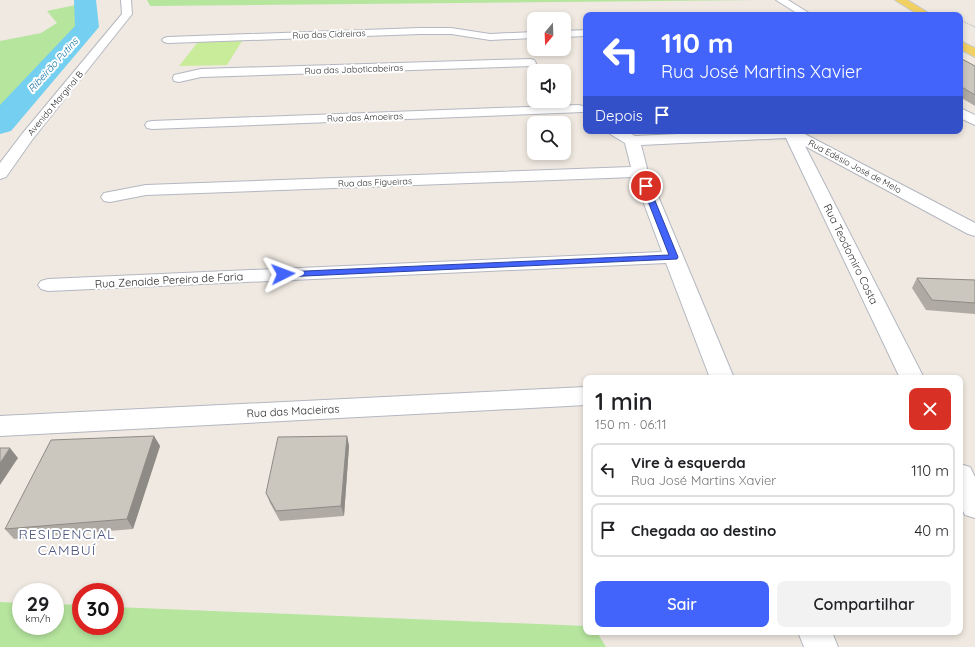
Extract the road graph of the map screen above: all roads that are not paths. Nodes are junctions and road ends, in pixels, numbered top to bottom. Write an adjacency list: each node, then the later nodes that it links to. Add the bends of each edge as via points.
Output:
1 (126, 0): 31 (street, Avenida Marginal B, via 127,14)
2 (781, 0): 4 (street)
3 (895, 2): 6 (main road); 7 (main road)
4 (793, 3): 5 (street)
5 (804, 12)
6 (906, 12)
7 (920, 12)
8 (583, 33): 9 (street)
9 (571, 34)
10 (527, 35): 12 (street)
11 (963, 35): 14 (main road)
12 (490, 37): 13 (street, Rua das Cidreiras, via 451,31 420,31); 17 (street, via 512,49)
13 (168, 40)
14 (975, 41)
15 (963, 46): 16 (main road)
16 (975, 53)
17 (531, 64)
18 (527, 67): 19 (street, Rua das Jaboticabeiras, via 201,73)
19 (179, 78)
20 (571, 102): 21 (street)
21 (582, 112): 24 (street, Rua das Amoeiras)
22 (963, 114): 23 (street)
23 (975, 121)
24 (152, 126)
25 (620, 134): 29 (street)
26 (756, 134): 29 (street)
27 (792, 134): 37 (street, Rua Teodomiro Costa)
28 (795, 134): 33 (street, Rua Edésio José de Melo)
29 (632, 141): 30 (street)
30 (640, 172): 32 (street, Rua das Figueiras, via 146,190); 34 (street)
31 (0, 174)
32 (110, 197)
33 (975, 230)
34 (674, 257): 35 (street, Rua Zenaide Pereira de Faria); 36 (street)
35 (48, 285)
36 (721, 375)
37 (911, 375)
38 (583, 396): 39 (street, Rua das Macieiras)
39 (0, 426)
40 (963, 481): 41 (street)
41 (975, 506)
42 (816, 635): 43 (street)
43 (821, 647)

